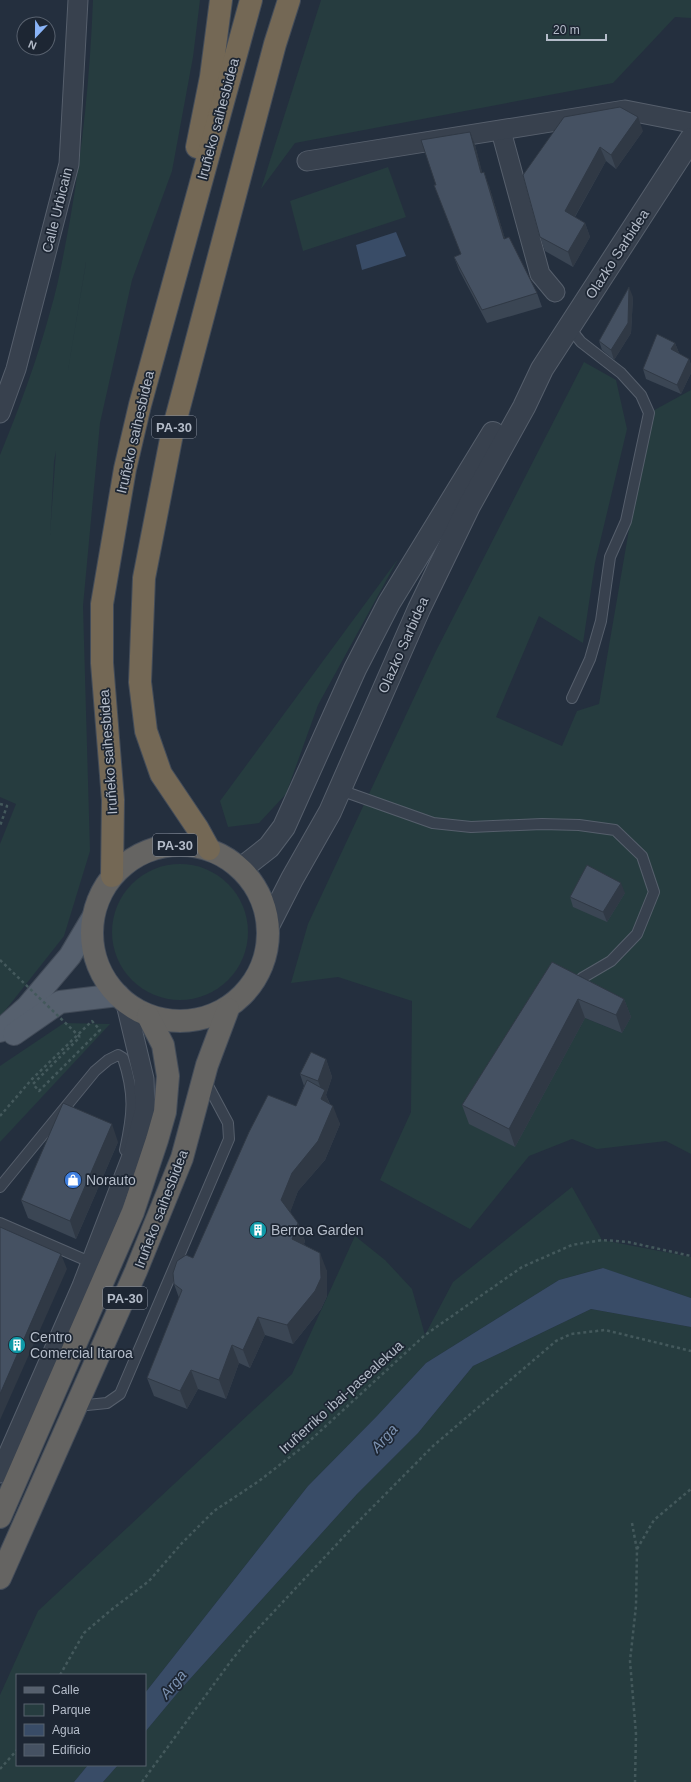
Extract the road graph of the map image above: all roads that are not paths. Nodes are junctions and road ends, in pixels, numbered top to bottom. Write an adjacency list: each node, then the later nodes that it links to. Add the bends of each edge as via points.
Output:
1 (78, 0): 13 (street, Calle Urbicain, via 69,164 16,369)
2 (221, 0): 12 (highway, via 211,77 192,168 149,327)
3 (251, 0): 12 (highway, Iruñeko saihesbidea / PA-30)
4 (289, 0): 16 (highway, PA-30, via 275,44 172,434 144,578 140,682 146,731 161,774)
5 (691, 123): 6 (street, via 625,110)
6 (501, 131): 8 (street); 9 (street, via 540,274)
7 (691, 139): 10 (street, Olazko Sarbidea)
8 (307, 161)
9 (555, 292)
10 (569, 327): 11 (street, Olazko Sarbidea); 14 (lane, via 581,342 621,373 641,395 649,413 626,521 610,557 601,621 590,659)
11 (542, 368): 15 (street, Olazko Sarbidea, via 524,407 469,506 419,609); 17 (street, Olazko Sarbidea, via 512,403 389,603 355,669 284,827 269,847)
12 (140, 405): 18 (highway, Iruñeko saihesbidea / PA-30, via 125,469 102,604 102,663 113,800)
13 (0, 413)
14 (572, 698)
15 (340, 790): 20 (street, Olazko Sarbidea); 21 (lane, via 433,823 471,828 542,824 579,825 615,830 642,856 654,892 637,934 611,961)
16 (209, 849): 17 (highway, PA-30, via 226,857); 18 (highway, PA-30, via 174,845 147,852 140,854)
17 (241, 869): 20 (highway, PA-30, via 260,894)
18 (112, 876): 19 (highway, PA-30, via 99,896)
19 (92, 919): 22 (highway, PA-30, via 92,943 109,987); 25 (main road, via 70,956 27,1006)
20 (269, 924): 23 (highway, PA-30, via 266,957 252,986)
21 (582, 978)
22 (122, 999): 24 (highway, PA-30); 26 (main road, via 60,1002); 29 (street, via 144,1079 145,1109)
23 (228, 1009): 24 (highway, PA-30, via 202,1020 175,1022); 27 (highway, Iruñeko saihesbidea / PA-30)
24 (148, 1016): 34 (highway, Iruñeko saihesbidea / PA-30, via 162,1045 168,1076 165,1112 157,1140 133,1212)
25 (0, 1031)
26 (0, 1044)
27 (204, 1079): 32 (highway, Iruñeko saihesbidea / PA-30, via 182,1158); 32 (lane, via 228,1123 229,1139 120,1394 107,1403)
28 (0, 1187): 29 (lane, via 95,1071 118,1055 123,1058 130,1076 133,1099)
29 (121, 1187): 31 (street)
30 (0, 1223): 31 (lane)
31 (90, 1262): 33 (street, via 82,1286)
32 (77, 1406): 35 (highway, Iruñeko saihesbidea / PA-30)
33 (0, 1473)
34 (0, 1517)
35 (0, 1578)

